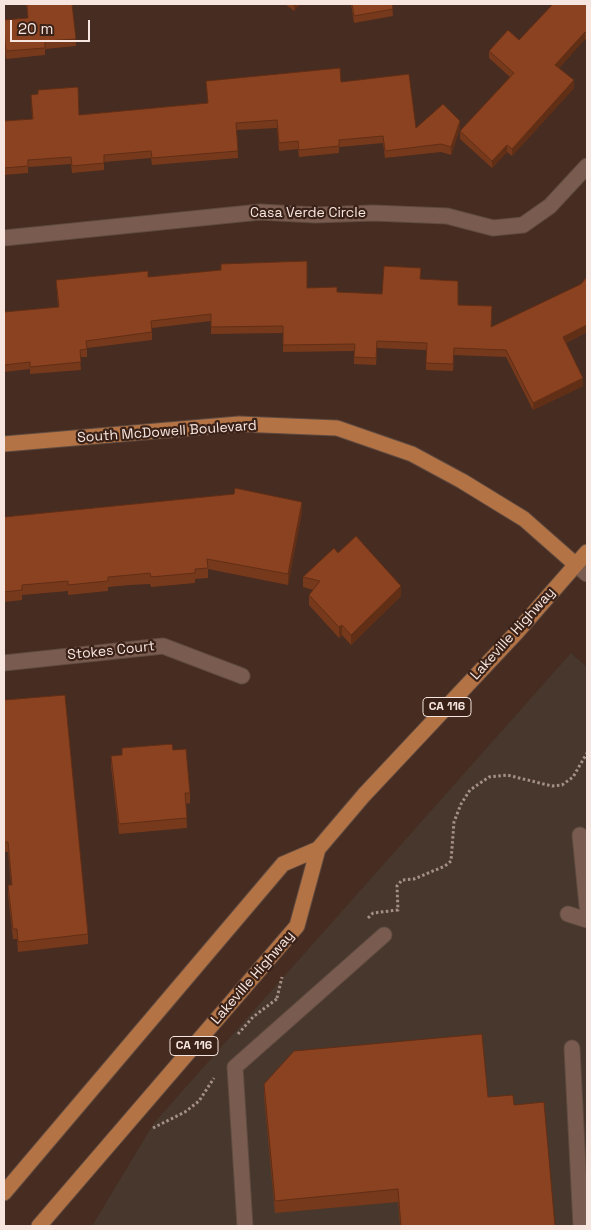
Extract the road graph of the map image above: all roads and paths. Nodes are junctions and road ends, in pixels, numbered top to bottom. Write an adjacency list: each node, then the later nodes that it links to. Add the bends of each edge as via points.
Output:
1 (587, 166): 2 (street, Casa Verde Circle, via 550,206 523,226 493,228 447,216 260,212)
2 (4, 238)
3 (4, 444): 5 (main road, South McDowell Boulevard, via 239,424 337,428 412,454 462,481 524,519)
4 (587, 552): 5 (main road, Lakeville Highway / CA 116)
5 (575, 564): 6 (street, South McDowell Boulevard); 10 (main road, Lakeville Highway / CA 116)
6 (587, 574)
7 (4, 663): 8 (street, Stokes Court, via 163,646)
8 (242, 676)
9 (580, 835): 11 (street)
10 (318, 849): 18 (main road, Lakeville Highway / CA 116, via 282,864); 19 (main road, Lakeville Highway / CA 116, via 297,926)
11 (587, 906)
12 (568, 914): 13 (street)
13 (587, 920)
14 (384, 935): 20 (street, via 235,1067)
15 (282, 973): 16 (path)
16 (277, 999)
17 (572, 1048): 21 (street)
18 (4, 1193)
19 (39, 1226)
20 (245, 1226)
21 (581, 1226)

